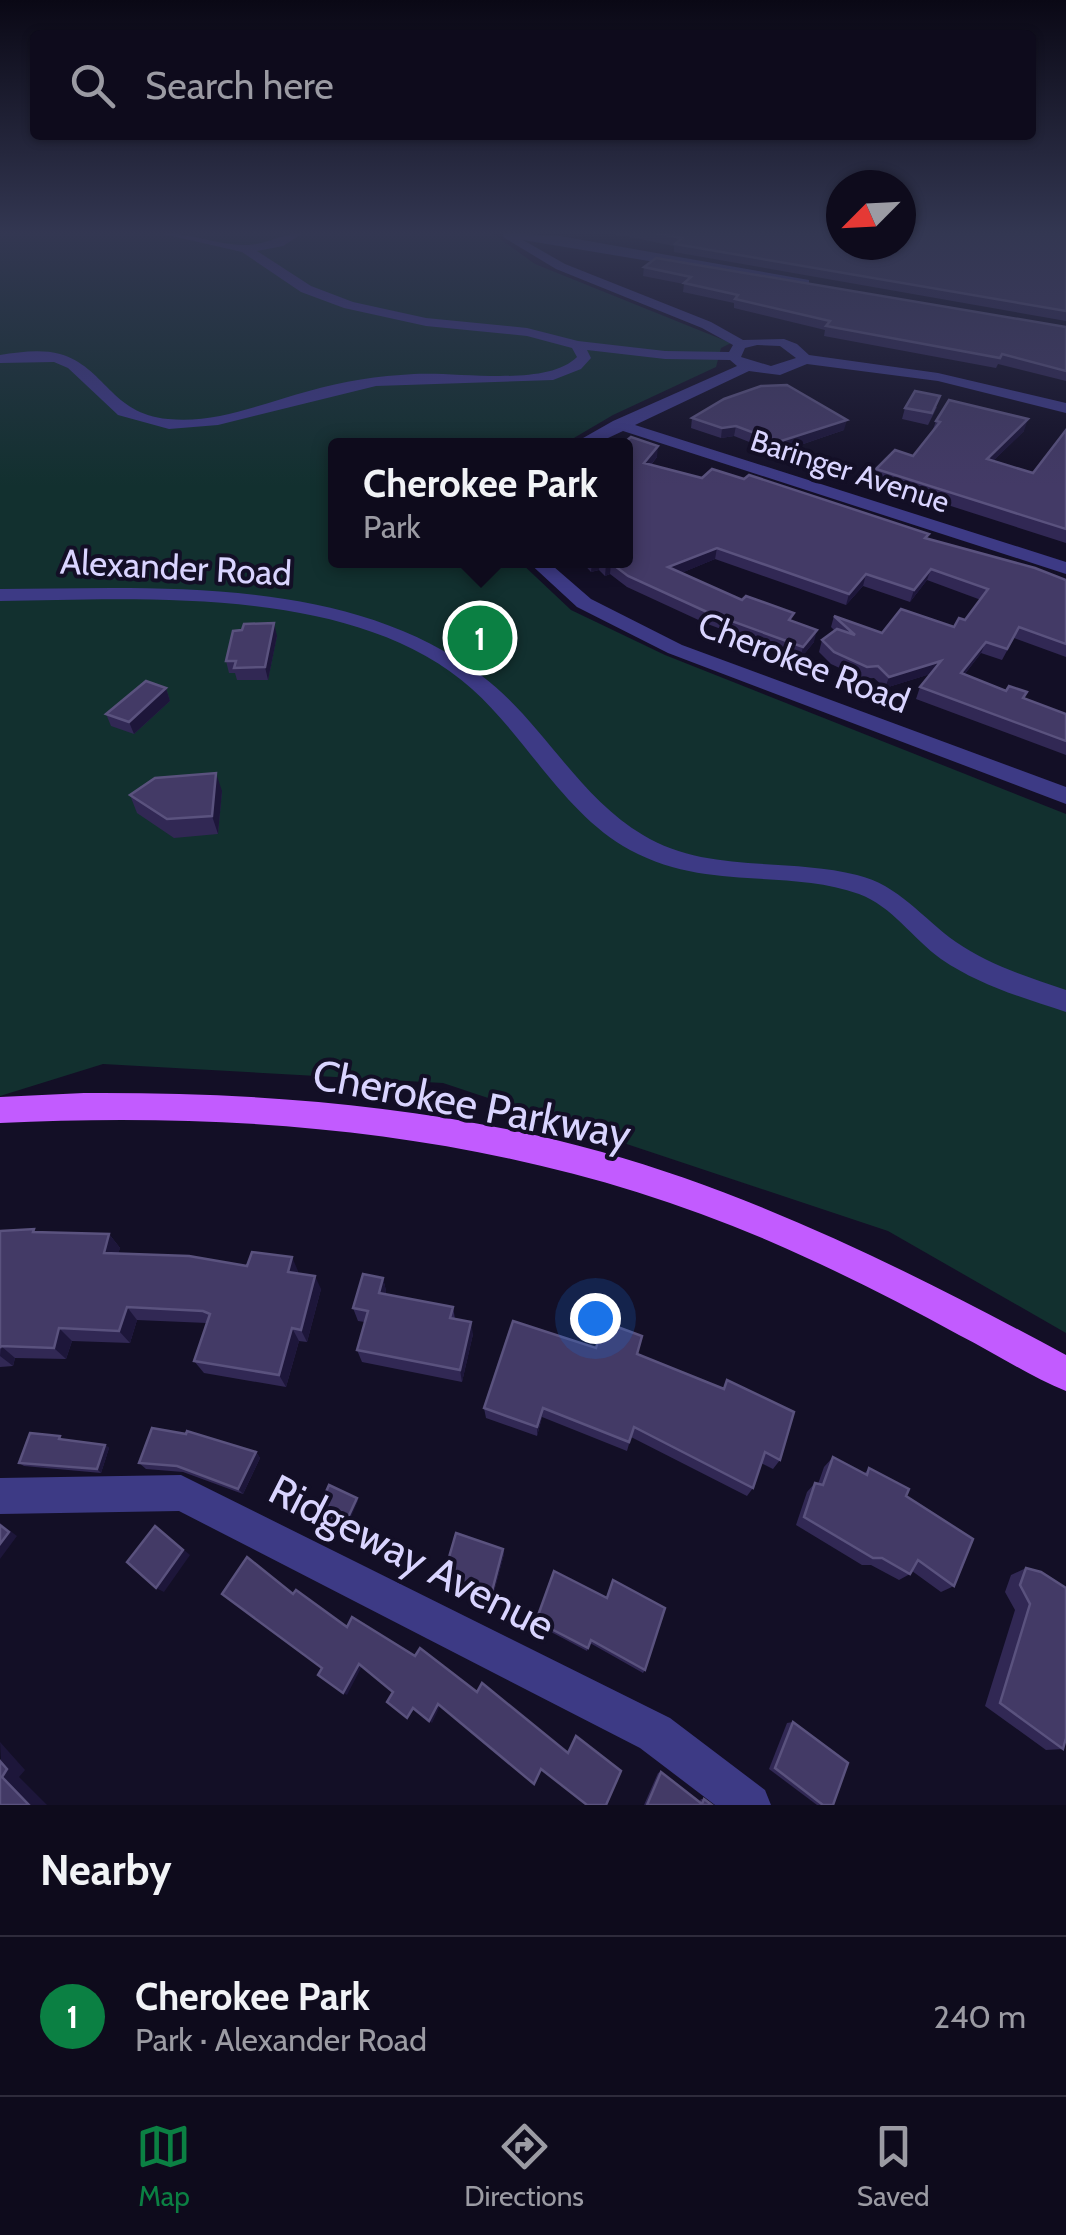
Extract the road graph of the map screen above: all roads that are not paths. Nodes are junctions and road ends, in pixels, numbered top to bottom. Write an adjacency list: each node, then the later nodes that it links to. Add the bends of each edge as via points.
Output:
1 (404, 317): 3 (street)
2 (690, 317): 4 (street, via 735,338)
3 (578, 345): 5 (street); 9 (street, via 584,355)
4 (737, 350): 5 (street); 7 (street, via 783,342); 8 (street)
5 (666, 355): 9 (street)
6 (0, 359): 9 (street, via 71,361 130,415 177,424 226,419 358,384 535,378)
7 (804, 359): 8 (street, via 776,370); 10 (street, via 910,372)
8 (748, 366): 11 (street)
9 (576, 368)
10 (1066, 408)
11 (618, 424): 12 (street); 14 (street, Baringer Avenue)
12 (592, 438)
13 (544, 568): 16 (street, Cherokee Road, via 584,603 675,649)
14 (1066, 568)
15 (0, 595): 17 (street, Alexander Road, via 252,602 398,636 440,656 490,694 636,843 692,862 866,887 966,962)
16 (1066, 796)
17 (1066, 1001)
18 (0, 1110): 19 (main road, Cherokee Parkway, via 142,1104 262,1109 533,1150 680,1191 790,1235)
19 (1066, 1374)
20 (0, 1496): 21 (street, Ridgeway Avenue, via 181,1493 655,1734)
21 (750, 1805)

